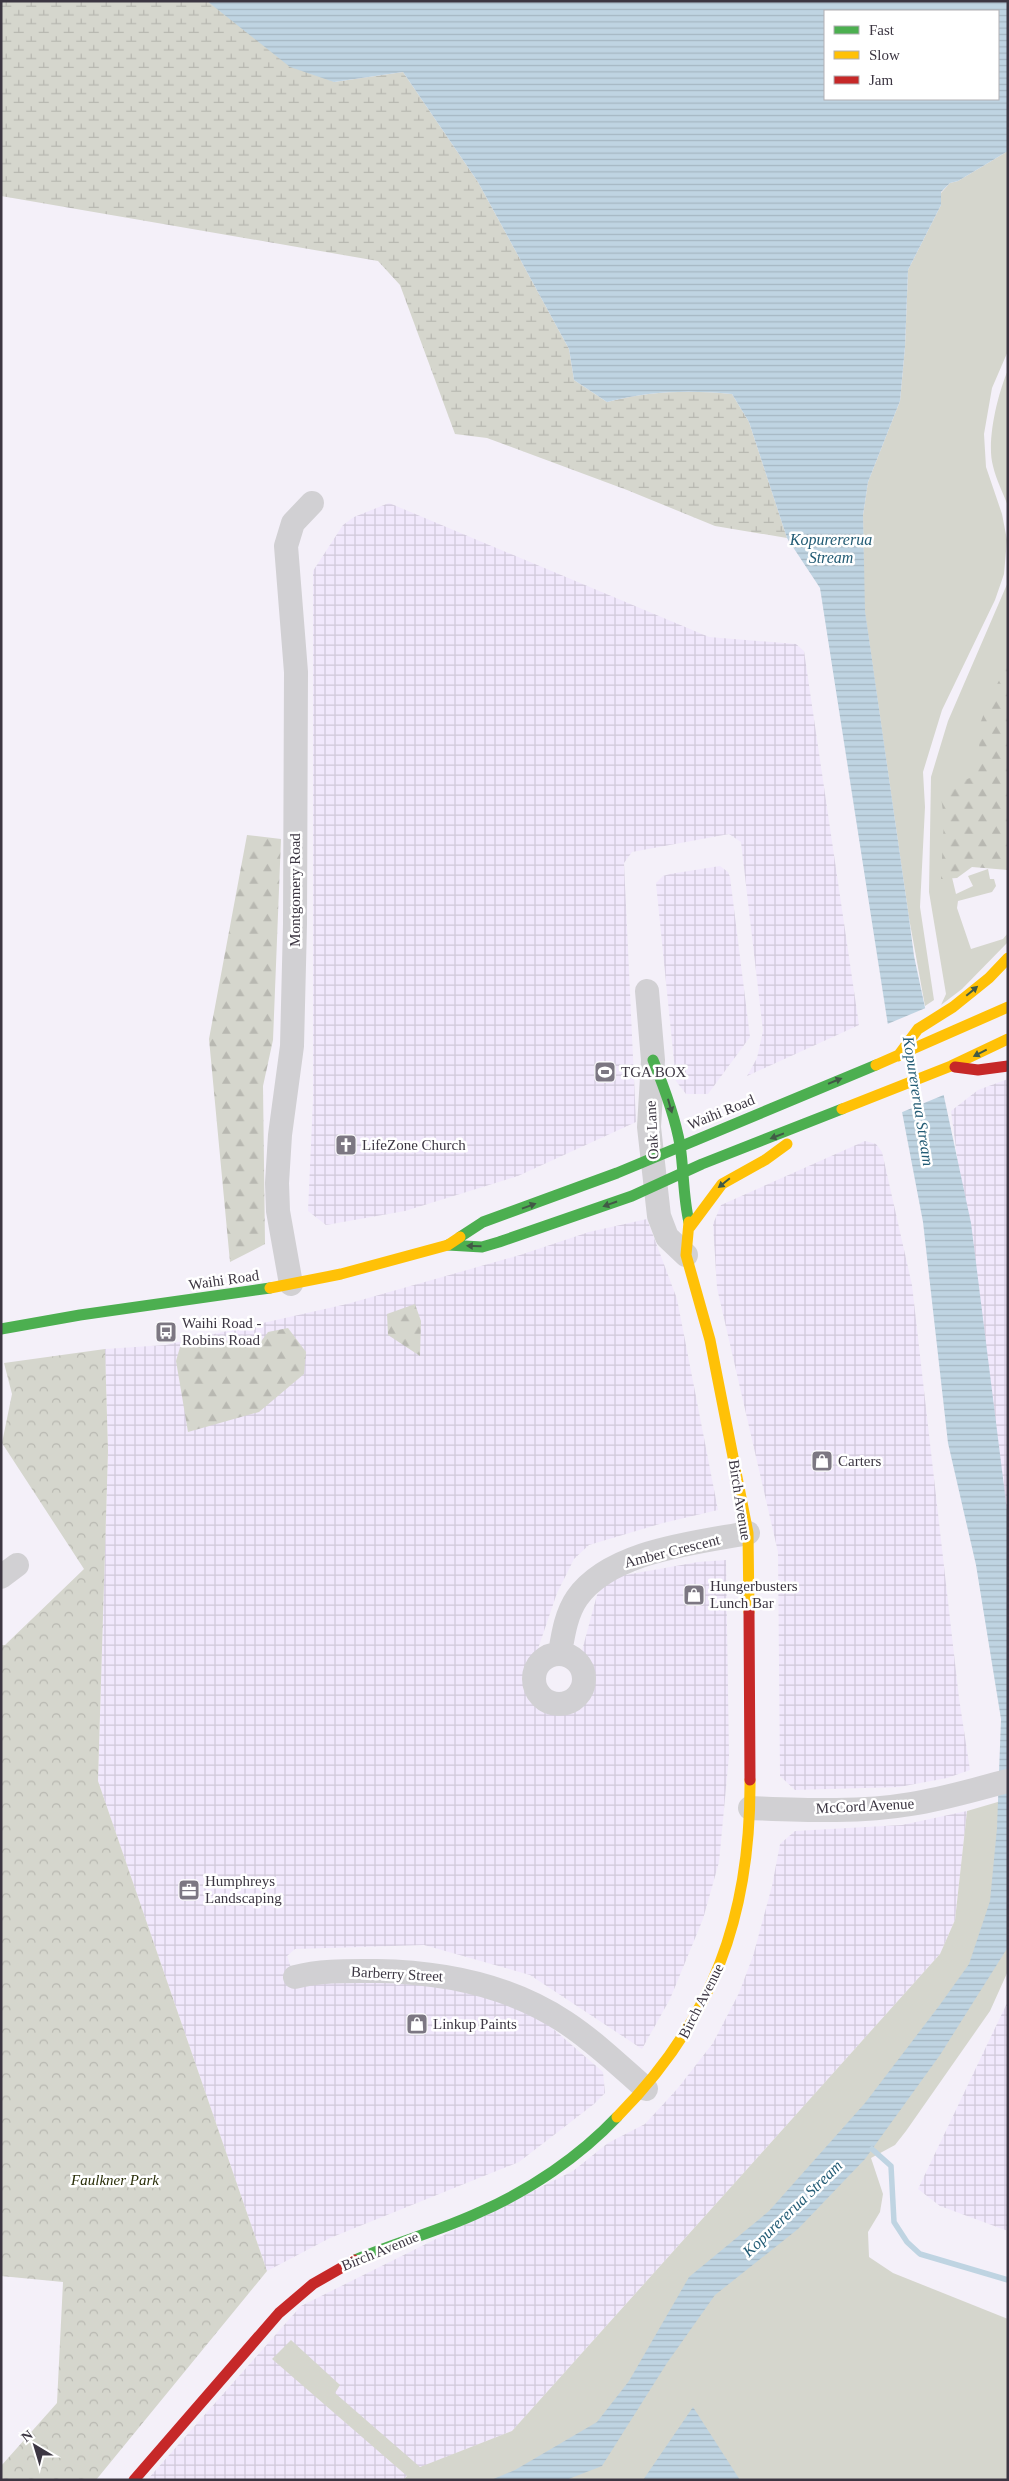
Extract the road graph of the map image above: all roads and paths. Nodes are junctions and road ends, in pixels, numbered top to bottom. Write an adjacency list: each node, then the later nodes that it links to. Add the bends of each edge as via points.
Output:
1 (312, 503): 18 (street, Montgomery Road, via 293,524 286,546 296,672 295,924 292,1046 277,1183 278,1211)
2 (1008, 958): 6 (main road, one-way to 2, via 918,1029 953,1008)
3 (647, 991): 7 (street, Oak Lane)
4 (1008, 1007): 6 (main road, Waihi Road)
5 (1008, 1039): 8 (main road, Waihi Road, one-way to 8)
6 (898, 1056): 11 (main road, Waihi Road, one-way to 6)
7 (653, 1060): 11 (main road, Oak Lane, one-way to 11, via 666,1092); 13 (street, Oak Lane, via 649,1128)
8 (951, 1066): 9 (main road, via 978,1070); 10 (main road, Waihi Road)
9 (1008, 1066)
10 (823, 1118): 14 (main road, Waihi Road, one-way to 14); 15 (main road, one-way to 15, via 765,1160 722,1184)
11 (680, 1145): 12 (main road, Oak Lane); 13 (main road, Waihi Road)
12 (681, 1160): 14 (main road, Birch Avenue)
13 (654, 1171): 14 (main road, Waihi Road); 16 (main road, Waihi Road, one-way to 13, via 483,1222); 16 (main road, Waihi Road, one-way to 16, via 630,1197 482,1247); 17 (street, via 659,1216 667,1237)
14 (682, 1174): 15 (main road, Birch Avenue)
15 (690, 1227): 17 (main road, Birch Avenue)
16 (448, 1245): 18 (main road, Waihi Road)
17 (686, 1255): 20 (main road, Birch Avenue, via 710,1340)
18 (291, 1284): 19 (main road, Waihi Road)
19 (1, 1329)
20 (748, 1533): 21 (street, Amber Crescent, via 641,1556 604,1572 588,1585 572,1606); 23 (main road, Birch Avenue)
21 (560, 1653)
22 (1008, 1781): 23 (street, McCord Avenue, via 930,1801 890,1807 843,1810)
23 (750, 1808): 25 (main road, Birch Avenue, via 748,1851 729,1941 704,1999 680,2042)
24 (294, 1977): 25 (street, Barberry Street, via 329,1971 402,1972 457,1978 512,1994 567,2023)
25 (646, 2089): 26 (main road, Birch Avenue, via 588,2144 532,2185 479,2213 355,2259 312,2284 272,2319)
26 (134, 2480)

